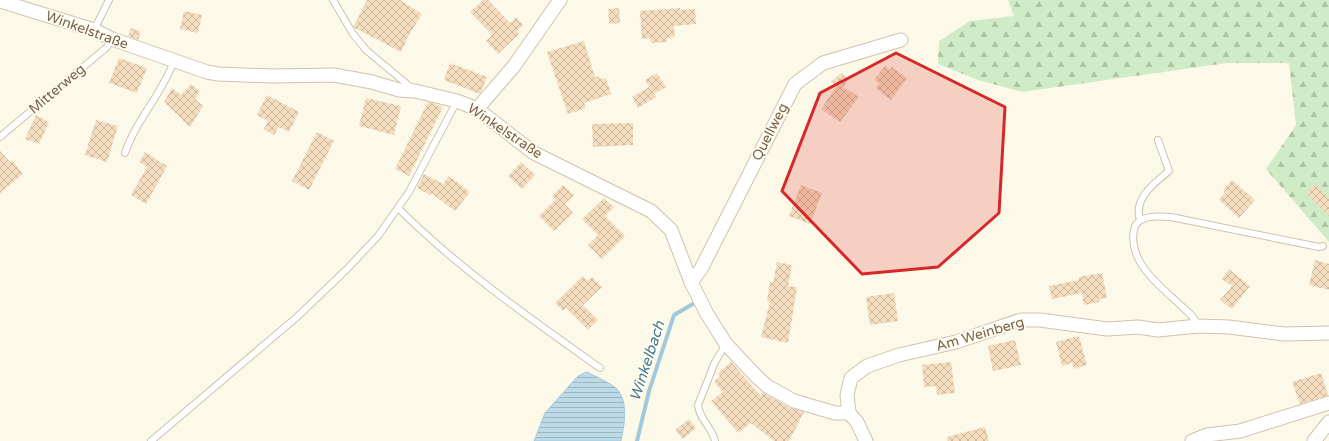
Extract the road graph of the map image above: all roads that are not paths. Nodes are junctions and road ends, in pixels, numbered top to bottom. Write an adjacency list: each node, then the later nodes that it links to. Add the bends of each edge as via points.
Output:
1 (109, 0): 5 (lane)
2 (333, 0): 9 (lane, via 353,34 366,50)
3 (560, 0): 11 (street, via 514,66)
4 (0, 1): 5 (street, Winkelstraße)
5 (94, 30): 6 (street, Winkelstraße)
6 (112, 39): 8 (street, Winkelstraße); 12 (lane, Mitterweg, via 107,47)
7 (901, 40): 18 (street, Quellweg, via 823,63 795,84 701,269)
8 (174, 61): 9 (street, Winkelstraße, via 218,74 334,75 399,90); 14 (lane)
9 (415, 91): 10 (street, Winkelstraße)
10 (457, 101): 11 (street, Winkelstraße); 15 (lane)
11 (477, 109): 18 (street, Winkelstraße, via 534,153 651,211 671,230)
12 (0, 137)
13 (1158, 140): 16 (lane, via 1169,171 1141,199)
14 (125, 153)
15 (398, 208): 22 (lane, via 437,245); 26 (lane, via 378,236 347,270 297,317)
16 (1140, 220): 17 (lane, via 1151,216 1171,217); 19 (lane, via 1135,225 1133,235 1136,255 1148,275 1191,315)
17 (1323, 246)
18 (691, 282): 21 (street, Winkelstraße)
19 (1198, 326): 20 (street, Am Weinberg, via 1284,334); 24 (street, Am Weinberg, via 1158,330 1138,327 1107,330 1040,320 1015,321 956,342 899,355 867,366 851,378 847,396)
20 (1329, 333)
21 (726, 344): 24 (street, Winkelstraße, via 767,386 794,401 835,413); 27 (lane, via 715,362 698,405 698,411)
22 (600, 368)
23 (1329, 403): 29 (street, via 1240,431 1206,435)
24 (849, 413): 28 (street, via 857,422)
25 (1329, 422): 30 (street)
26 (151, 441)
27 (716, 441)
28 (866, 441)
29 (1192, 441)
30 (1314, 441)

